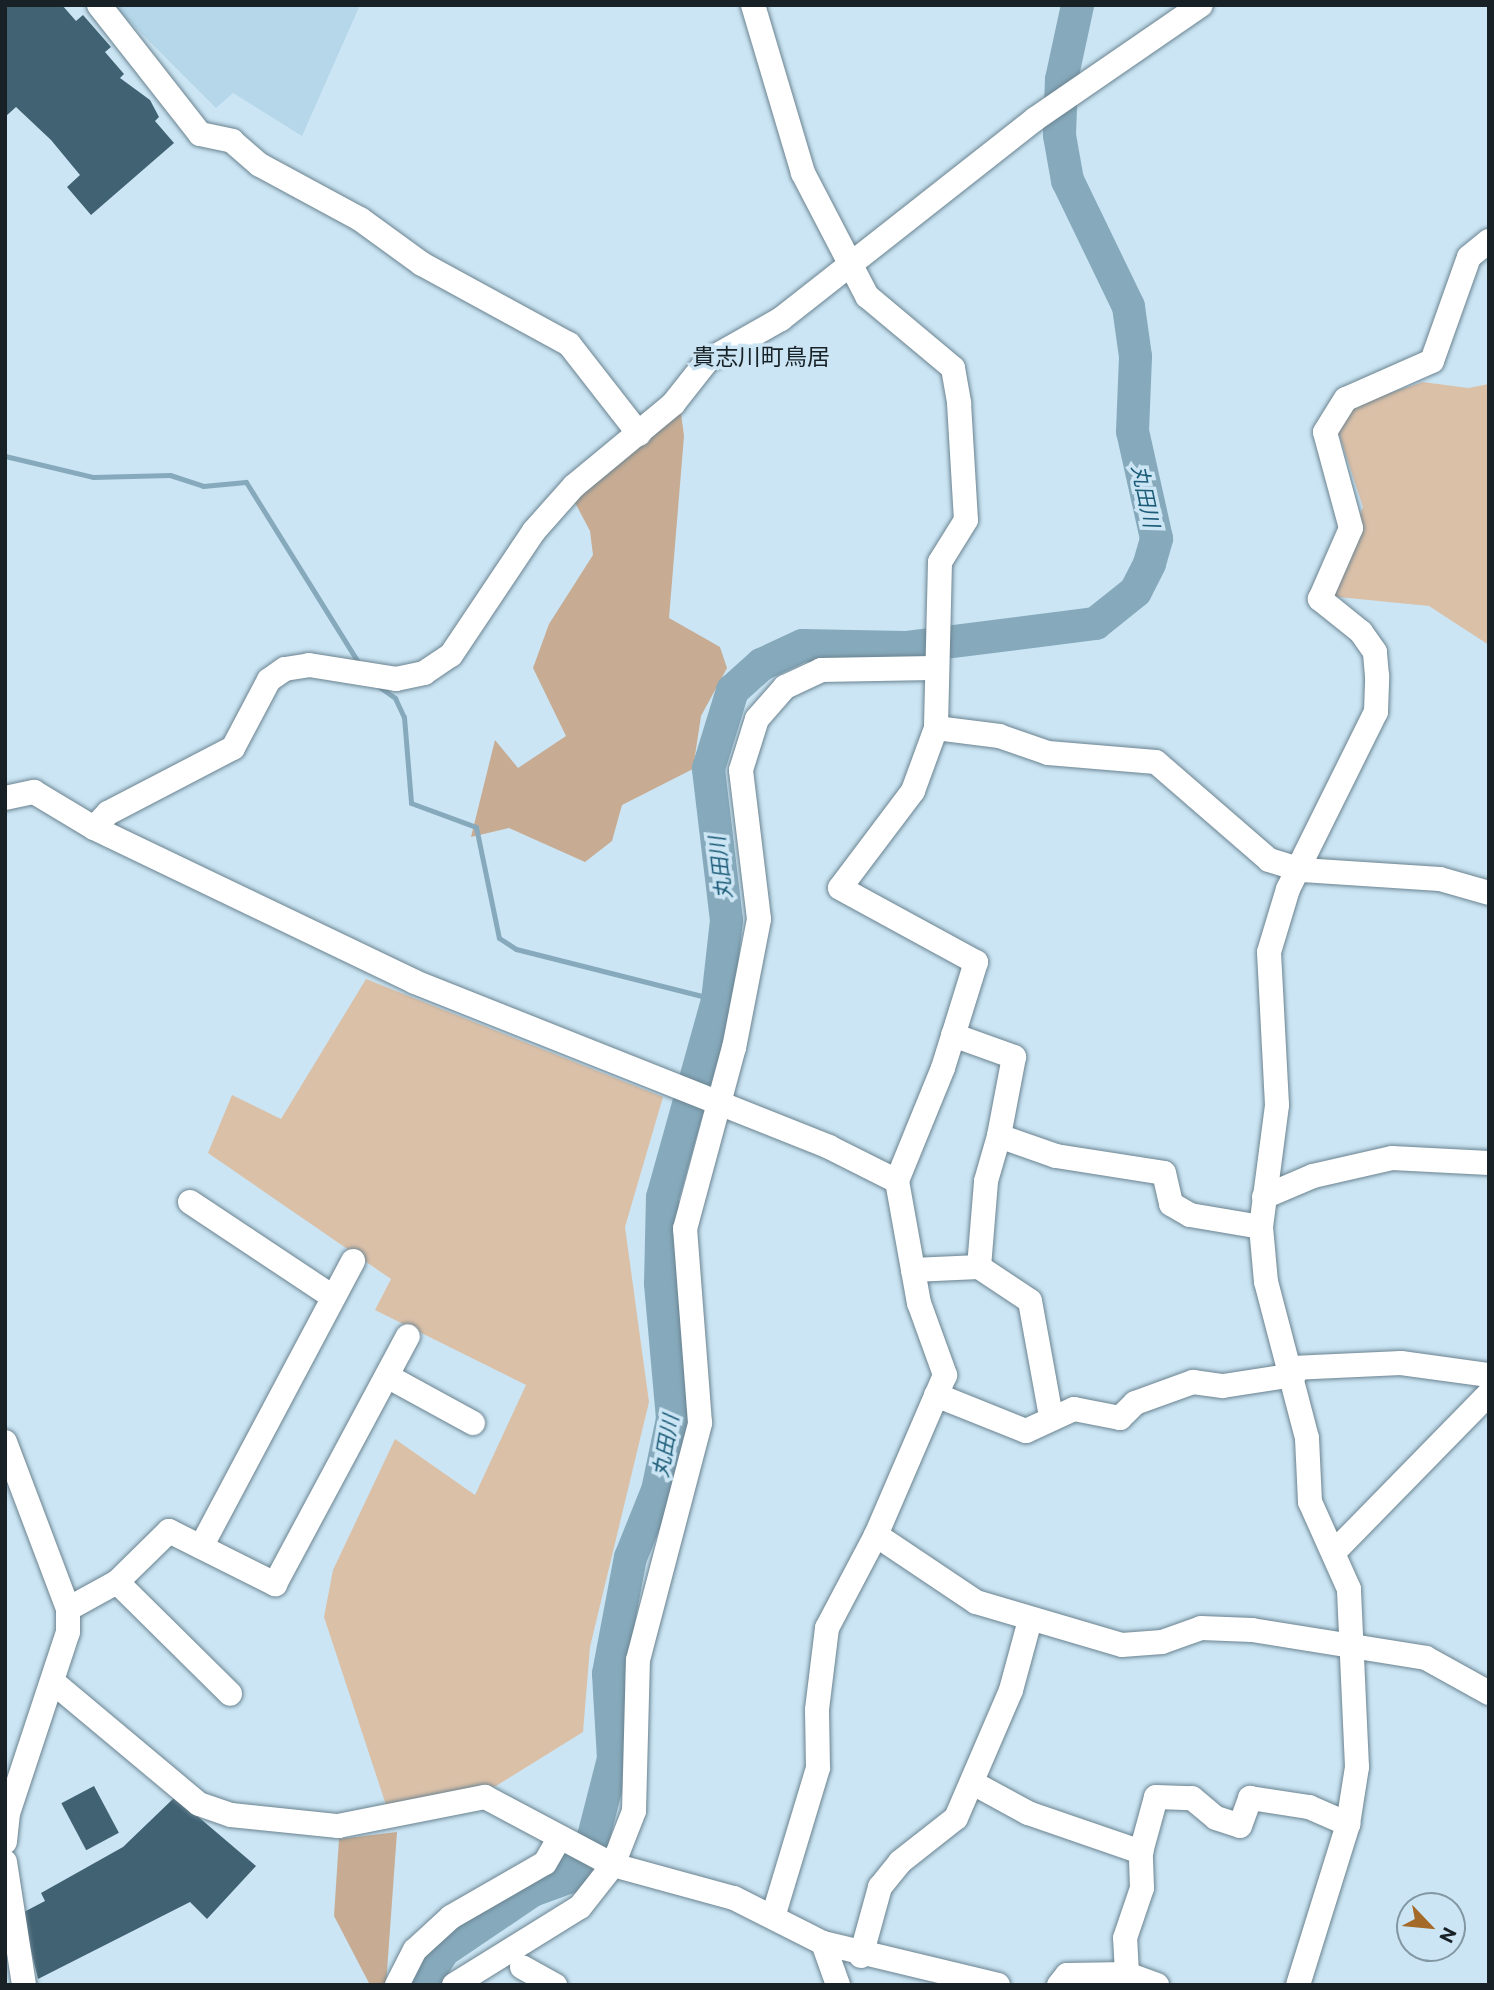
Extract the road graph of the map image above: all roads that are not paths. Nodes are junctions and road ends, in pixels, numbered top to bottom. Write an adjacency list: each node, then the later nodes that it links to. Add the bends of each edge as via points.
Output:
1 (99, 5): 6 (street, via 200,134 232,141 260,165 360,219 422,264 569,344)
2 (753, 5): 5 (street, via 803,173)
3 (1202, 5): 5 (street, via 1035,119)
4 (1489, 241): 11 (street, via 1469,257 1432,361 1346,399 1325,432 1351,528 1320,599 1361,632 1375,652 1376,712)
5 (849, 261): 6 (street, via 781,319 707,361 673,404); 7 (street, via 867,296 953,368 965,520 940,562)
6 (639, 434): 10 (street, via 574,485 534,531 451,655 424,673 396,679 309,664 285,669 270,680 233,748 108,813)
7 (933, 668): 8 (street); 14 (street, via 821,670 785,687 757,719 741,770 759,919)
8 (936, 728): 11 (street, via 999,736 1048,753 1156,762 1269,860); 13 (street, via 913,791 839,888 976,962)
9 (5, 798): 10 (street, via 34,792)
10 (94, 828): 14 (street, via 415,982)
11 (1302, 870): 12 (street, via 1440,879); 18 (street, via 1271,931 1268,1032 1276,1105)
12 (1489, 893)
13 (953, 1035): 15 (street, via 1014,1057); 17 (street)
14 (720, 1106): 17 (street, via 830,1147); 52 (street, via 696,1170 685,1229 700,1423 638,1660 634,1811)
15 (999, 1136): 20 (street, via 1056,1156 1164,1173 1171,1204 1190,1215); 22 (street, via 986,1181)
16 (1489, 1163): 18 (street, via 1392,1158 1313,1176)
17 (897, 1181): 23 (street)
18 (1264, 1197): 20 (street)
19 (190, 1202): 24 (street)
20 (1261, 1227): 26 (street, via 1266,1282)
21 (353, 1261): 24 (street)
22 (979, 1267): 23 (street); 31 (street, via 1030,1301)
23 (913, 1270): 30 (street, via 945,1375)
24 (333, 1297): 36 (street)
25 (408, 1336): 28 (street)
26 (1293, 1372): 27 (street, via 1401,1363); 31 (street, via 1223,1386 1193,1382 1135,1404 1119,1418 1074,1409); 37 (street, via 1307,1438 1310,1502)
27 (1489, 1375)
28 (387, 1376): 32 (street); 36 (street, via 275,1584)
29 (1489, 1394): 37 (street)
30 (936, 1395): 31 (street, via 1026,1431); 35 (street)
31 (1051, 1417)
32 (473, 1423)
33 (5, 1442): 34 (street)
34 (6, 1448): 39 (street)
35 (876, 1535): 40 (street, via 976,1602); 53 (street, via 827,1628 817,1710 818,1768)
36 (201, 1547): 38 (street, via 169,1531)
37 (1336, 1550): 41 (street, via 1349,1588)
38 (117, 1582): 39 (street); 44 (street)
39 (68, 1609): 42 (street)
40 (1030, 1620): 41 (street, via 1122,1645 1162,1642 1201,1628); 45 (street, via 1011,1690)
41 (1352, 1646): 43 (street, via 1426,1658); 47 (street, via 1357,1768)
42 (53, 1682): 46 (street); 48 (street, via 200,1804 231,1815 338,1826 485,1797)
43 (1489, 1693)
44 (230, 1694)
45 (973, 1783): 50 (street, via 1028,1813); 55 (street, via 957,1818 900,1862 880,1887)
46 (6, 1812): 49 (street)
47 (1348, 1824): 50 (street, via 1309,1807 1250,1798 1240,1826 1216,1818 1192,1798 1156,1797); 66 (street)
48 (559, 1839): 52 (street); 59 (street, via 545,1863 451,1917 415,1950)
49 (5, 1842)
50 (1141, 1852): 57 (street, via 1142,1888 1125,1938)
51 (5, 1862): 58 (street)
52 (613, 1865): 53 (street); 60 (street, via 580,1907)
53 (774, 1914): 54 (street)
54 (822, 1943): 55 (street); 62 (street)
55 (861, 1956): 63 (street)
56 (522, 1967): 61 (street)
57 (1127, 1974): 64 (street, via 1067,1975); 65 (street)
58 (23, 1985)
59 (397, 1985)
60 (454, 1985)
61 (555, 1985)
62 (838, 1985)
63 (998, 1985)
64 (1059, 1985)
65 (1157, 1985)
66 (1298, 1985)

